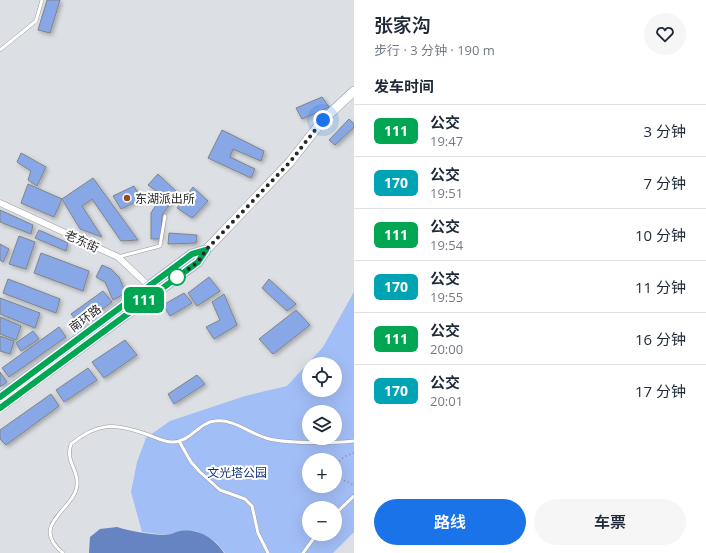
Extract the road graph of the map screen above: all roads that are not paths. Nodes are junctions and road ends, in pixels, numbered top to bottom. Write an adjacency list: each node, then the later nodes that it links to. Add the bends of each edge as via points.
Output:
1 (42, 0): 2 (lane, via 36,21)
2 (0, 50)
3 (354, 91): 6 (main road, 南环路, via 323,120 290,162)
4 (0, 203): 7 (street, 老东街)
5 (165, 216): 7 (lane, via 160,246)
6 (206, 250): 8 (main road, 南环路, via 192,254)
7 (118, 257): 8 (street, 老东街)
8 (152, 289): 9 (main road, 南环路); 10 (main road, 南环路)
9 (0, 397)
10 (0, 408)
11 (179, 441): 12 (lane, via 214,421 236,425 278,441); 16 (lane, via 165,441 129,428 111,425 78,438 71,444 69,458 77,486 74,495 53,522 51,530 52,540); 17 (lane, via 191,462 220,490 245,499 252,506 258,533)
12 (354, 441)
13 (354, 496): 14 (lane)
14 (342, 507)
15 (312, 541): 18 (lane)
16 (63, 553)
17 (268, 553)
18 (303, 553)

